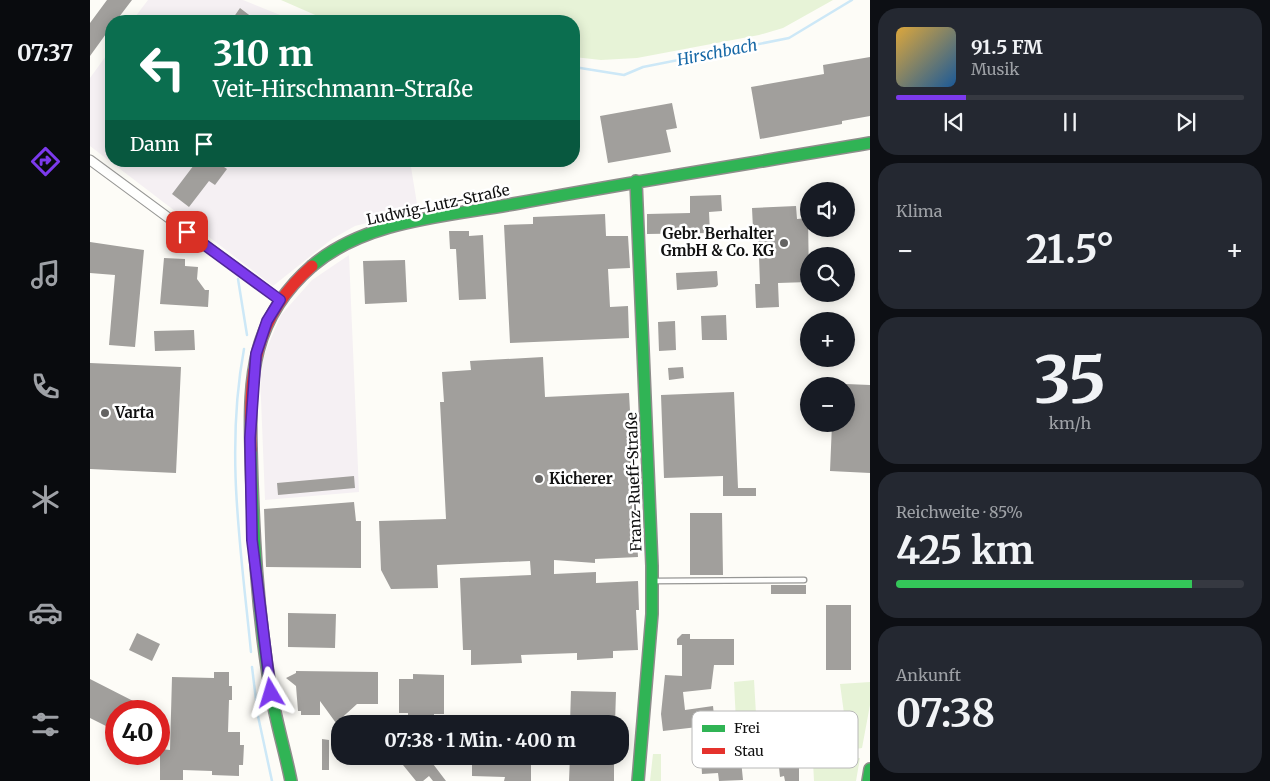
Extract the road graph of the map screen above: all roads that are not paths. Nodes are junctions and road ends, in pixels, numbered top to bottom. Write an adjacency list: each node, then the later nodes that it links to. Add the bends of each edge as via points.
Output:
1 (870, 143): 3 (street, Ludwig-Lutz-Straße)
2 (90, 160): 4 (street)
3 (636, 181): 4 (street, Ludwig-Lutz-Straße, via 442,217 366,236 340,247 308,270); 6 (street, Franz-Rueff-Straße)
4 (280, 300): 8 (street, Ludwig-Lutz-Straße, via 258,342 253,366 250,438 252,522 271,693)
5 (804, 580): 6 (lane)
6 (652, 581): 9 (street, Franz-Rueff-Straße)
7 (870, 769): 10 (street)
8 (291, 781)
9 (638, 781)
10 (868, 781)

